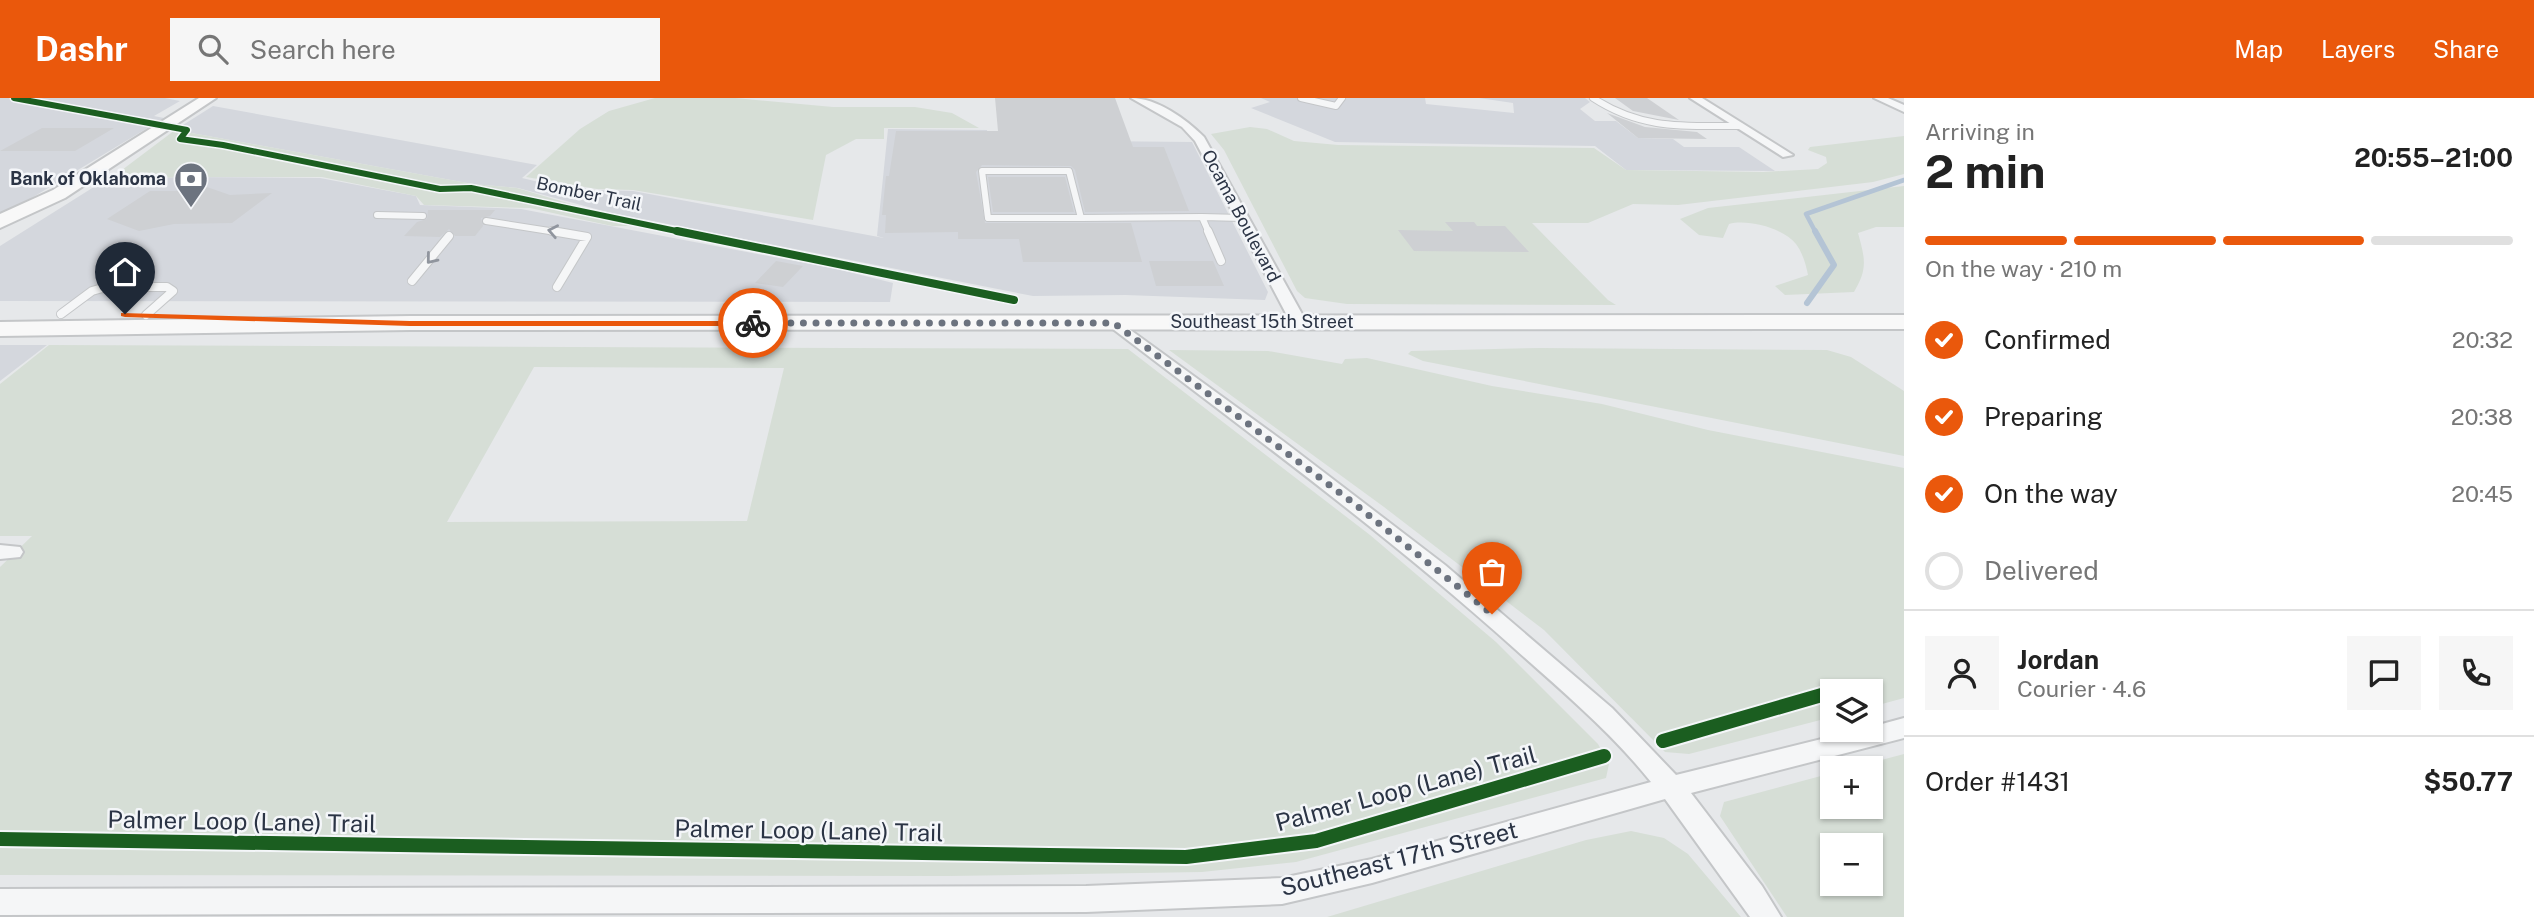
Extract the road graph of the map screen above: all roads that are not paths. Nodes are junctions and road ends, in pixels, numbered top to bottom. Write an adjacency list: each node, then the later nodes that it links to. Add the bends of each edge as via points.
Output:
1 (209, 98): 11 (main road)
2 (1136, 98): 16 (street, Ocama Boulevard, via 1186,125 1200,139)
3 (1301, 98): 4 (lane, via 1336,106)
4 (1342, 98)
5 (1593, 98): 9 (lane, via 1620,116 1642,123)
6 (1695, 98): 9 (street)
7 (1879, 98): 8 (street)
8 (1904, 109)
9 (1740, 126): 10 (street)
10 (1787, 155)
11 (59, 194): 18 (main road); 20 (main road, via 52,207)
12 (377, 215): 13 (lane)
13 (423, 216)
14 (1202, 217): 15 (lane); 16 (lane); 21 (lane)
15 (1081, 218): 15 (lane, via 988,218 982,171 1069,172)
16 (1242, 218): 30 (street, Ocama Boulevard)
17 (486, 221): 23 (lane, one-way to 17, via 587,237)
18 (0, 222)
19 (449, 236): 22 (lane, one-way to 22)
20 (0, 240)
21 (1221, 261)
22 (412, 281)
23 (557, 287)
24 (0, 314): 25 (main road, Southeast 15th Street)
25 (61, 314): 26 (main road, Southeast 15th Street); 26 (lane, via 92,291 106,287 167,287 173,291)
26 (146, 314): 28 (main road, Southeast 15th Street)
27 (1904, 322): 30 (main road, Southeast 15th Street)
28 (410, 323): 29 (main road, Southeast 15th Street); 31 (main road, Southeast 15th Street)
29 (1114, 323): 30 (main road, Southeast 15th Street); 33 (street, via 1492,614 1636,747)
30 (1299, 323)
31 (0, 329)
32 (1904, 727): 33 (street, Southeast 17th Street)
33 (1671, 787): 34 (street, Southeast 17th Street, via 1372,871 1282,891 1087,899); 35 (street)
34 (0, 902)
35 (1766, 917)

